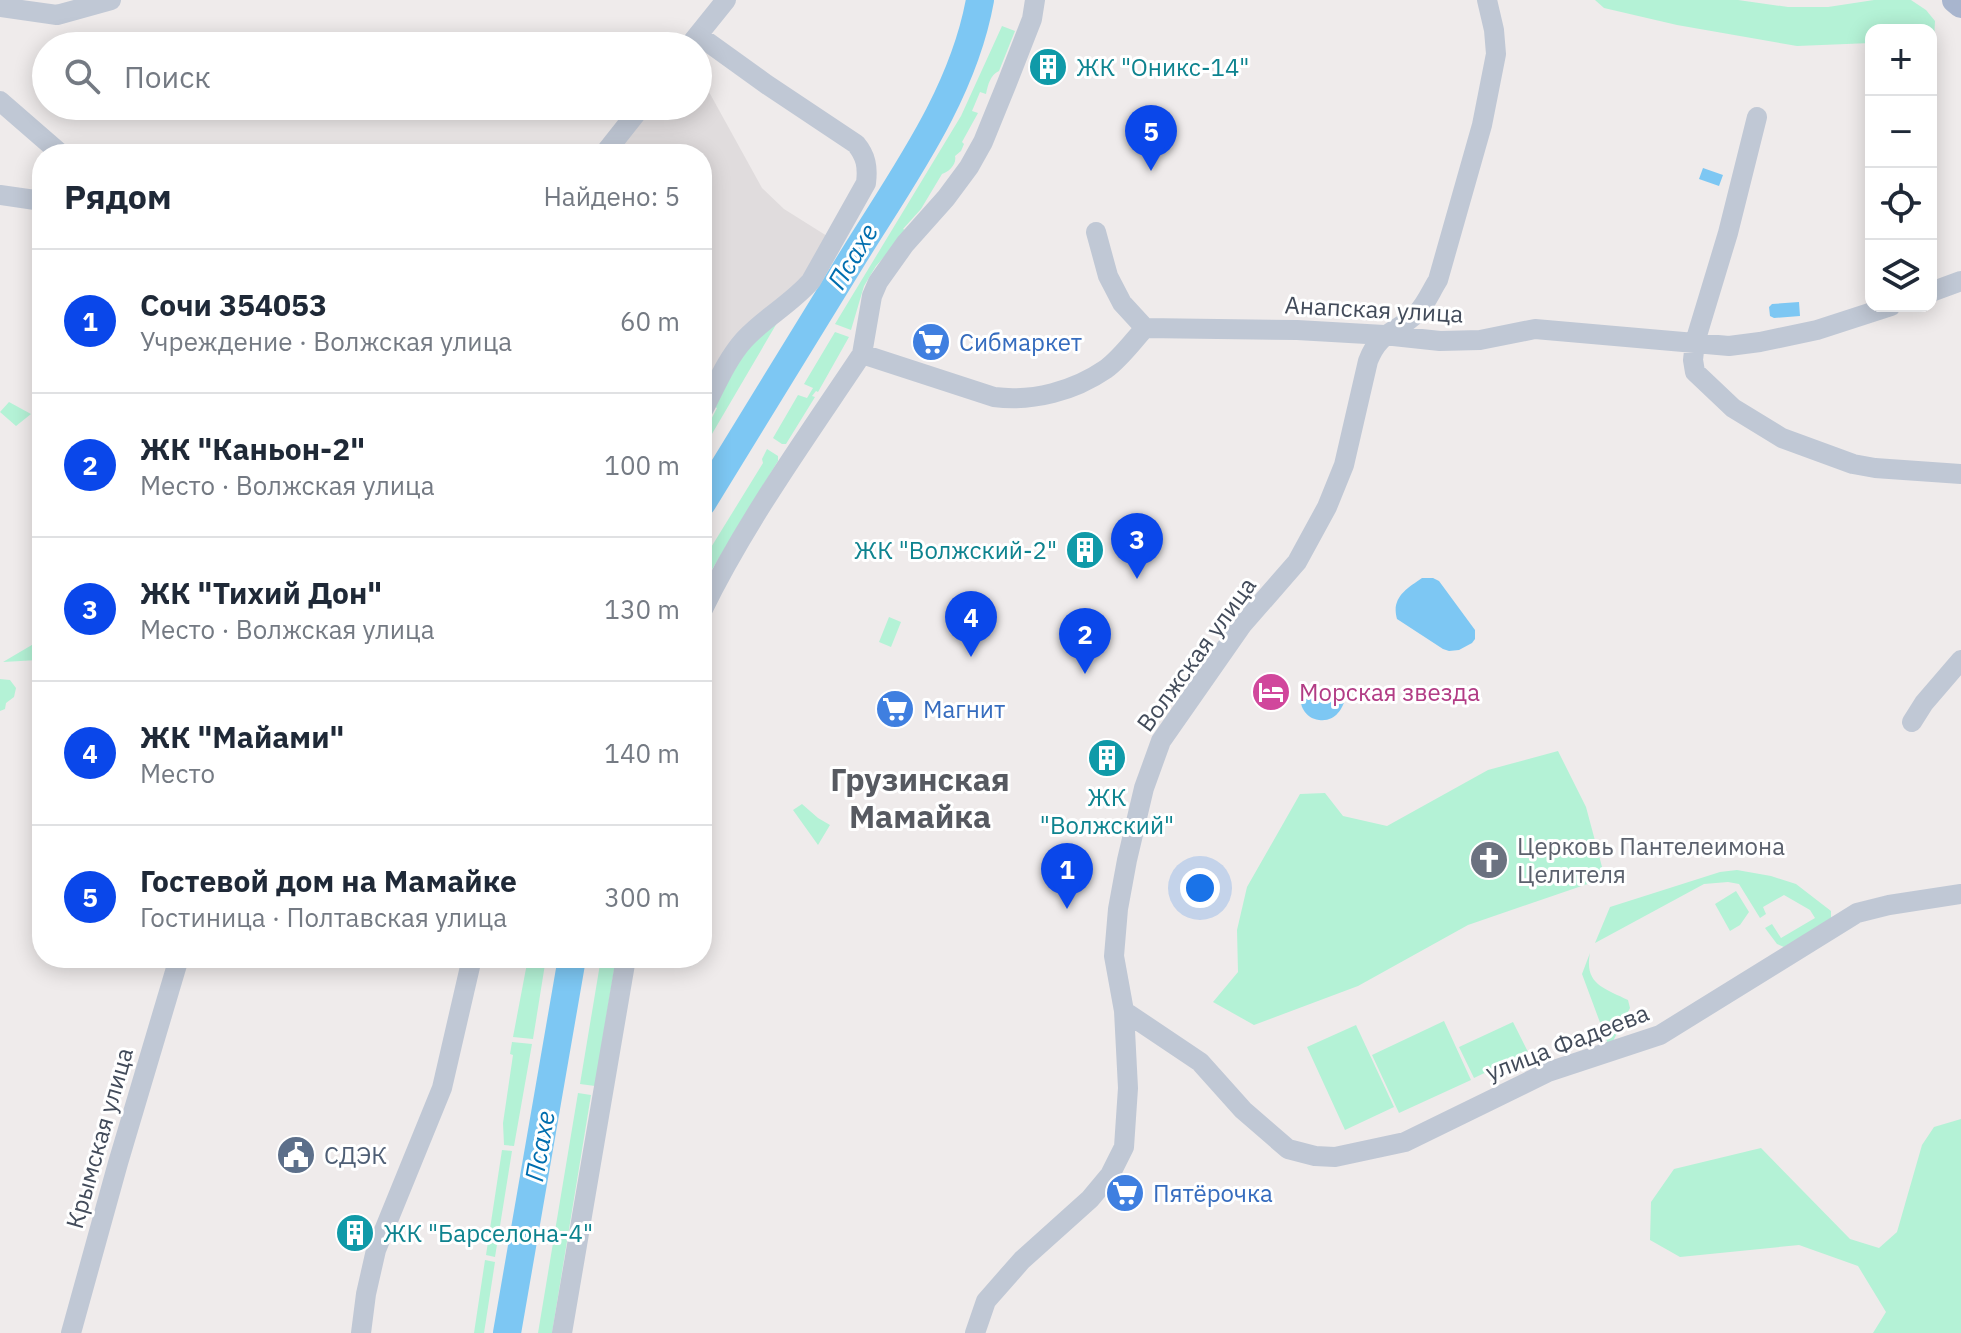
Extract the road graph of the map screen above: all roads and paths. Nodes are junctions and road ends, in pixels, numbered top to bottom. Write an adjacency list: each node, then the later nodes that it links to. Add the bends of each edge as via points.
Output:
1 (111, 0): 7 (street, via 57,15)
2 (726, 0): 8 (street)
3 (1035, 0): 24 (street, via 983,142 878,282)
4 (1487, 0): 22 (street, Волжская улица, via 1496,54 1482,125 1438,280 1416,313)
5 (1955, 0): 6 (main road)
6 (1961, 5)
7 (0, 7)
8 (700, 32)
9 (712, 51): 25 (street, via 856,144 868,170 866,183 811,281 745,338)
10 (0, 101): 13 (street)
11 (1757, 117): 23 (street)
12 (631, 120): 14 (street)
13 (49, 144)
14 (612, 144)
15 (0, 195): 16 (street)
16 (32, 200)
17 (1096, 232): 21 (street, via 1108,276 1122,303)
18 (1961, 281): 19 (street)
19 (1937, 290)
20 (1872, 312): 23 (street, Анапская улица, via 1760,342)
21 (1145, 328): 22 (street, Анапская улица); 24 (street, via 1108,367 1079,385 1028,399 994,397)
22 (1384, 335): 23 (street, Анапская улица, via 1480,340 1535,329); 34 (street, Волжская улица, via 1368,361 1344,465 1297,562 1242,625 1161,741 1144,788 1118,909 1114,956)
23 (1695, 342): 26 (street, via 1695,372 1733,408 1782,438 1853,464)
24 (862, 354): 27 (street)
25 (712, 393)
26 (1961, 474)
27 (712, 590)
28 (1961, 660): 29 (street)
29 (1912, 722)
30 (1961, 894): 34 (street, улица Фадеева, via 1857,913 1660,1035 1548,1072 1405,1142 1335,1157 1288,1149 1200,1062)
31 (176, 968): 35 (street, Крымская улица)
32 (470, 968): 36 (street, via 442,1088 376,1250)
33 (624, 968): 37 (street)
34 (1124, 1011): 38 (street, Волжская улица, via 1124,1147 1090,1199 1022,1260 986,1301)
35 (71, 1333)
36 (361, 1333)
37 (562, 1333)
38 (975, 1333)

